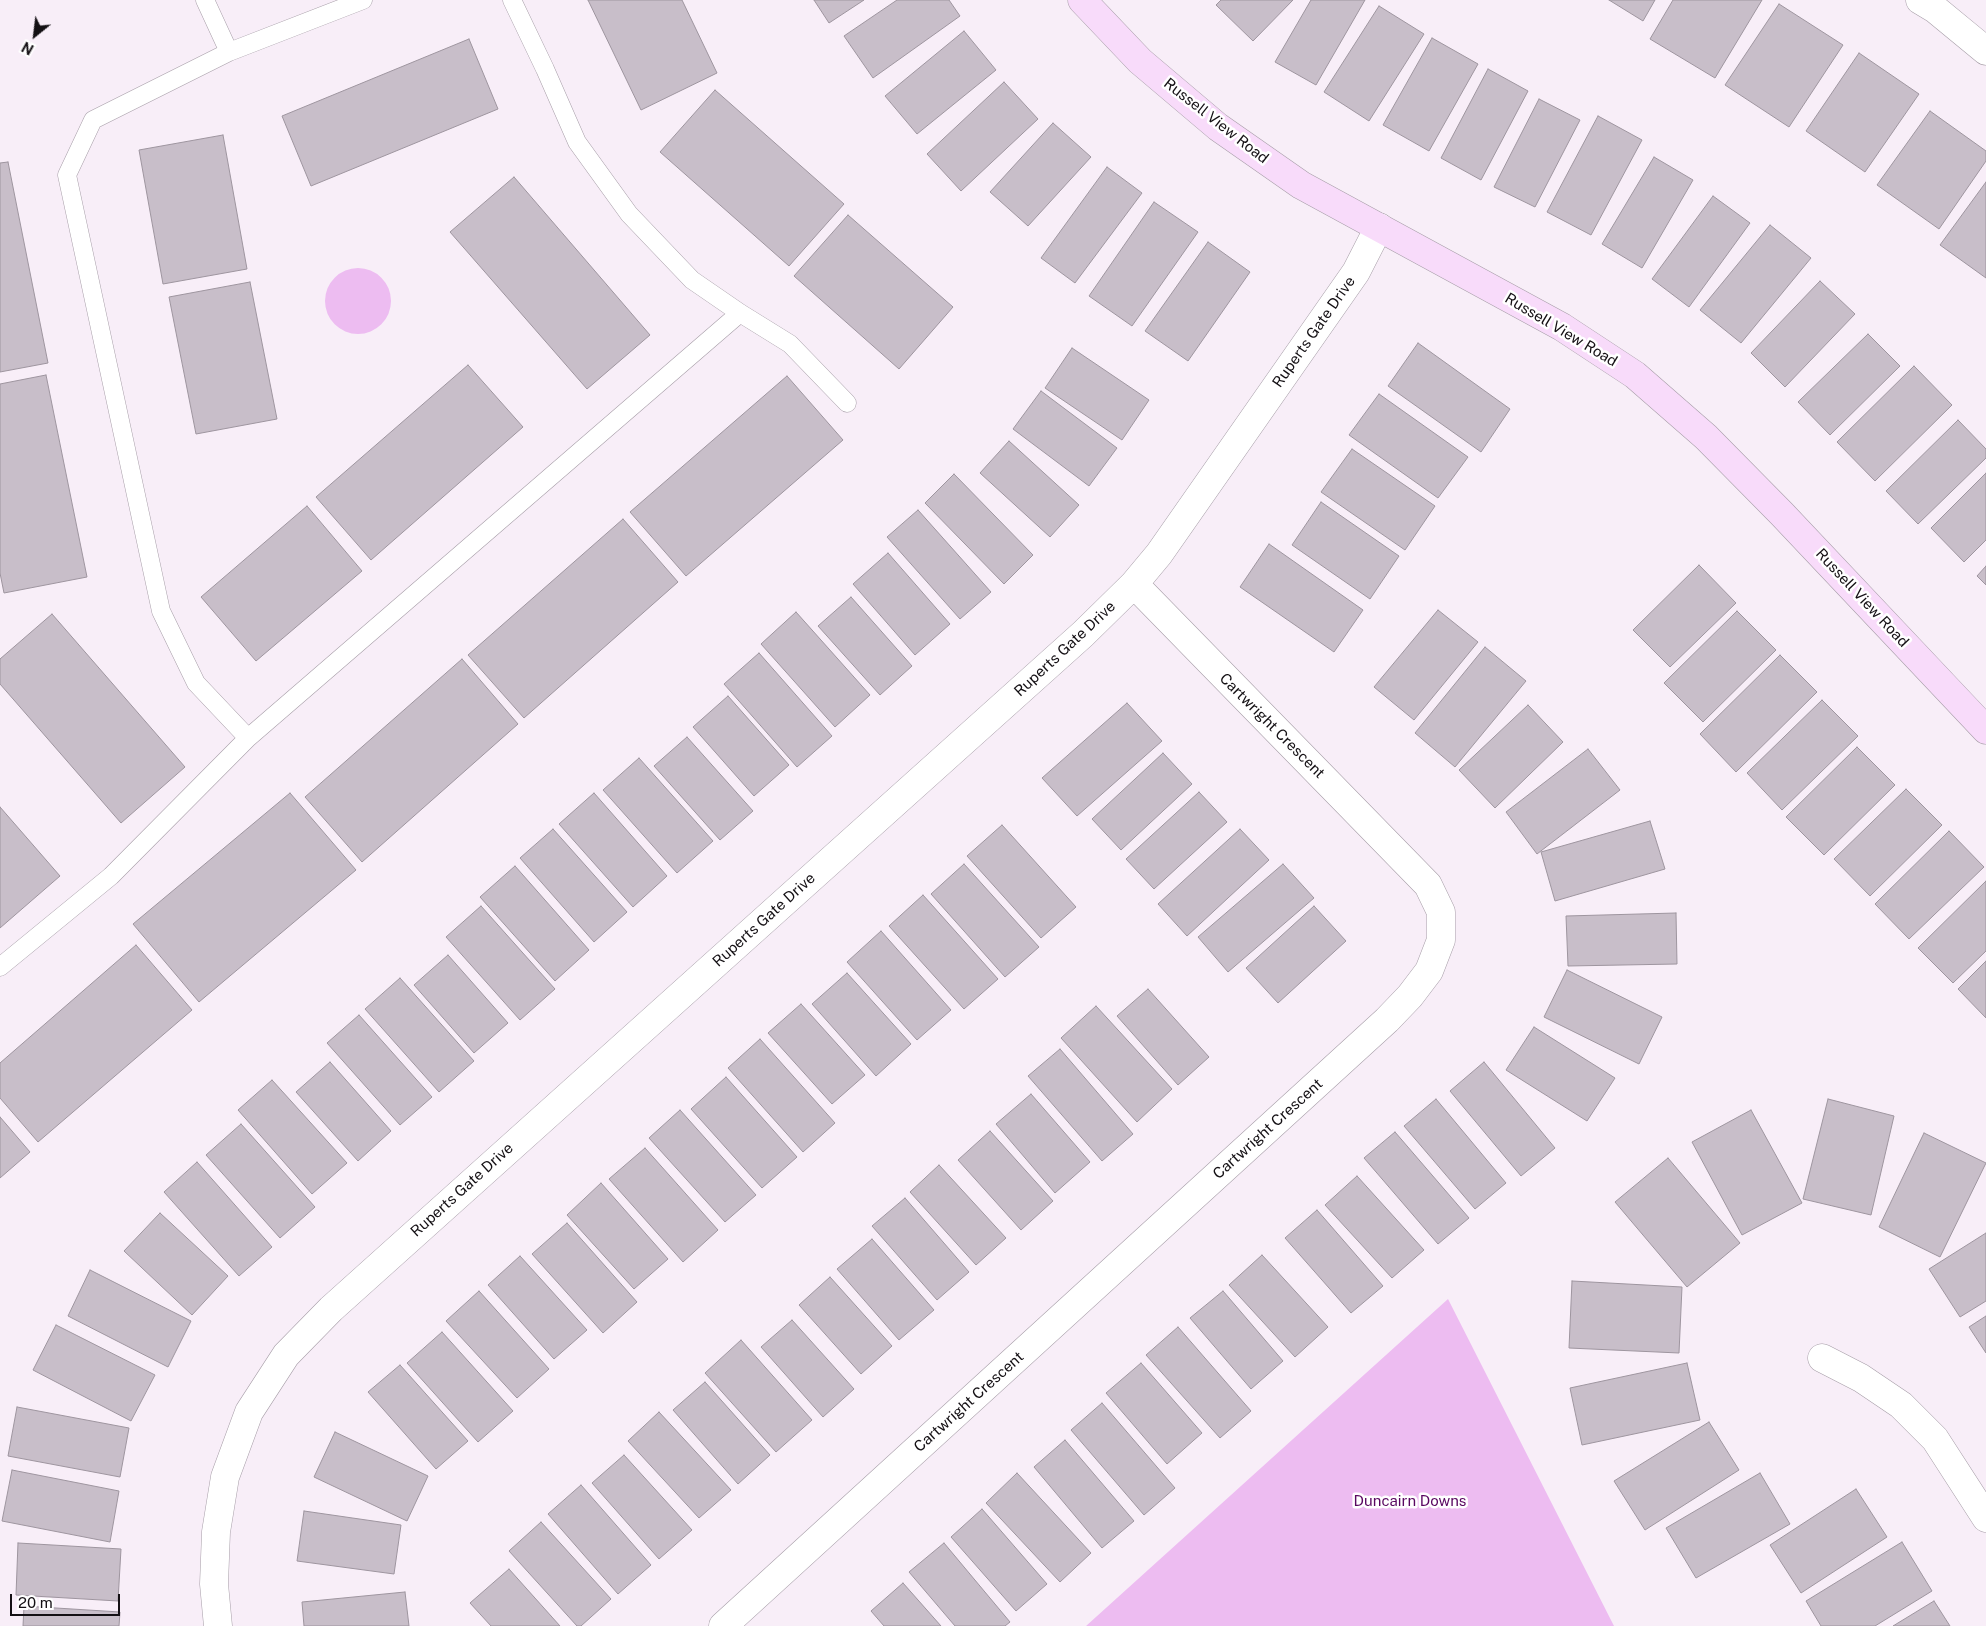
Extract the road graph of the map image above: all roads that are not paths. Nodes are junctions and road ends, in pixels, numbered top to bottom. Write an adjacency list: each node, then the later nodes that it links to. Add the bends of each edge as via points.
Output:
1 (205, 0): 7 (lane)
2 (363, 0): 7 (lane)
3 (512, 0): 9 (lane, via 577,142 629,214 692,280)
4 (1082, 0): 8 (street, Russell View Road, via 1140,61 1218,126 1302,185)
5 (1932, 3): 6 (street)
6 (1986, 51)
7 (229, 52): 13 (lane, via 93,120 67,175 161,612 196,683)
8 (1380, 227): 11 (street, Ruperts Gate Drive, via 1356,272 1159,554); 12 (street, Russell View Road, via 1562,328 1635,375 1706,437)
9 (740, 314): 10 (lane, via 790,344); 13 (lane)
10 (848, 403)
11 (1134, 584): 17 (street, Ruperts Gate Drive, via 331,1309 286,1355 249,1412 225,1477 216,1532 214,1584); 18 (street, Cartwright Crescent, via 1428,885 1441,912 1441,940 1429,971 1387,1020)
12 (1986, 730)
13 (248, 738): 14 (lane, via 111,876)
14 (0, 967)
15 (1822, 1358): 16 (street, via 1861,1378 1901,1405 1935,1439)
16 (1986, 1518)
17 (218, 1626)
18 (723, 1626)

